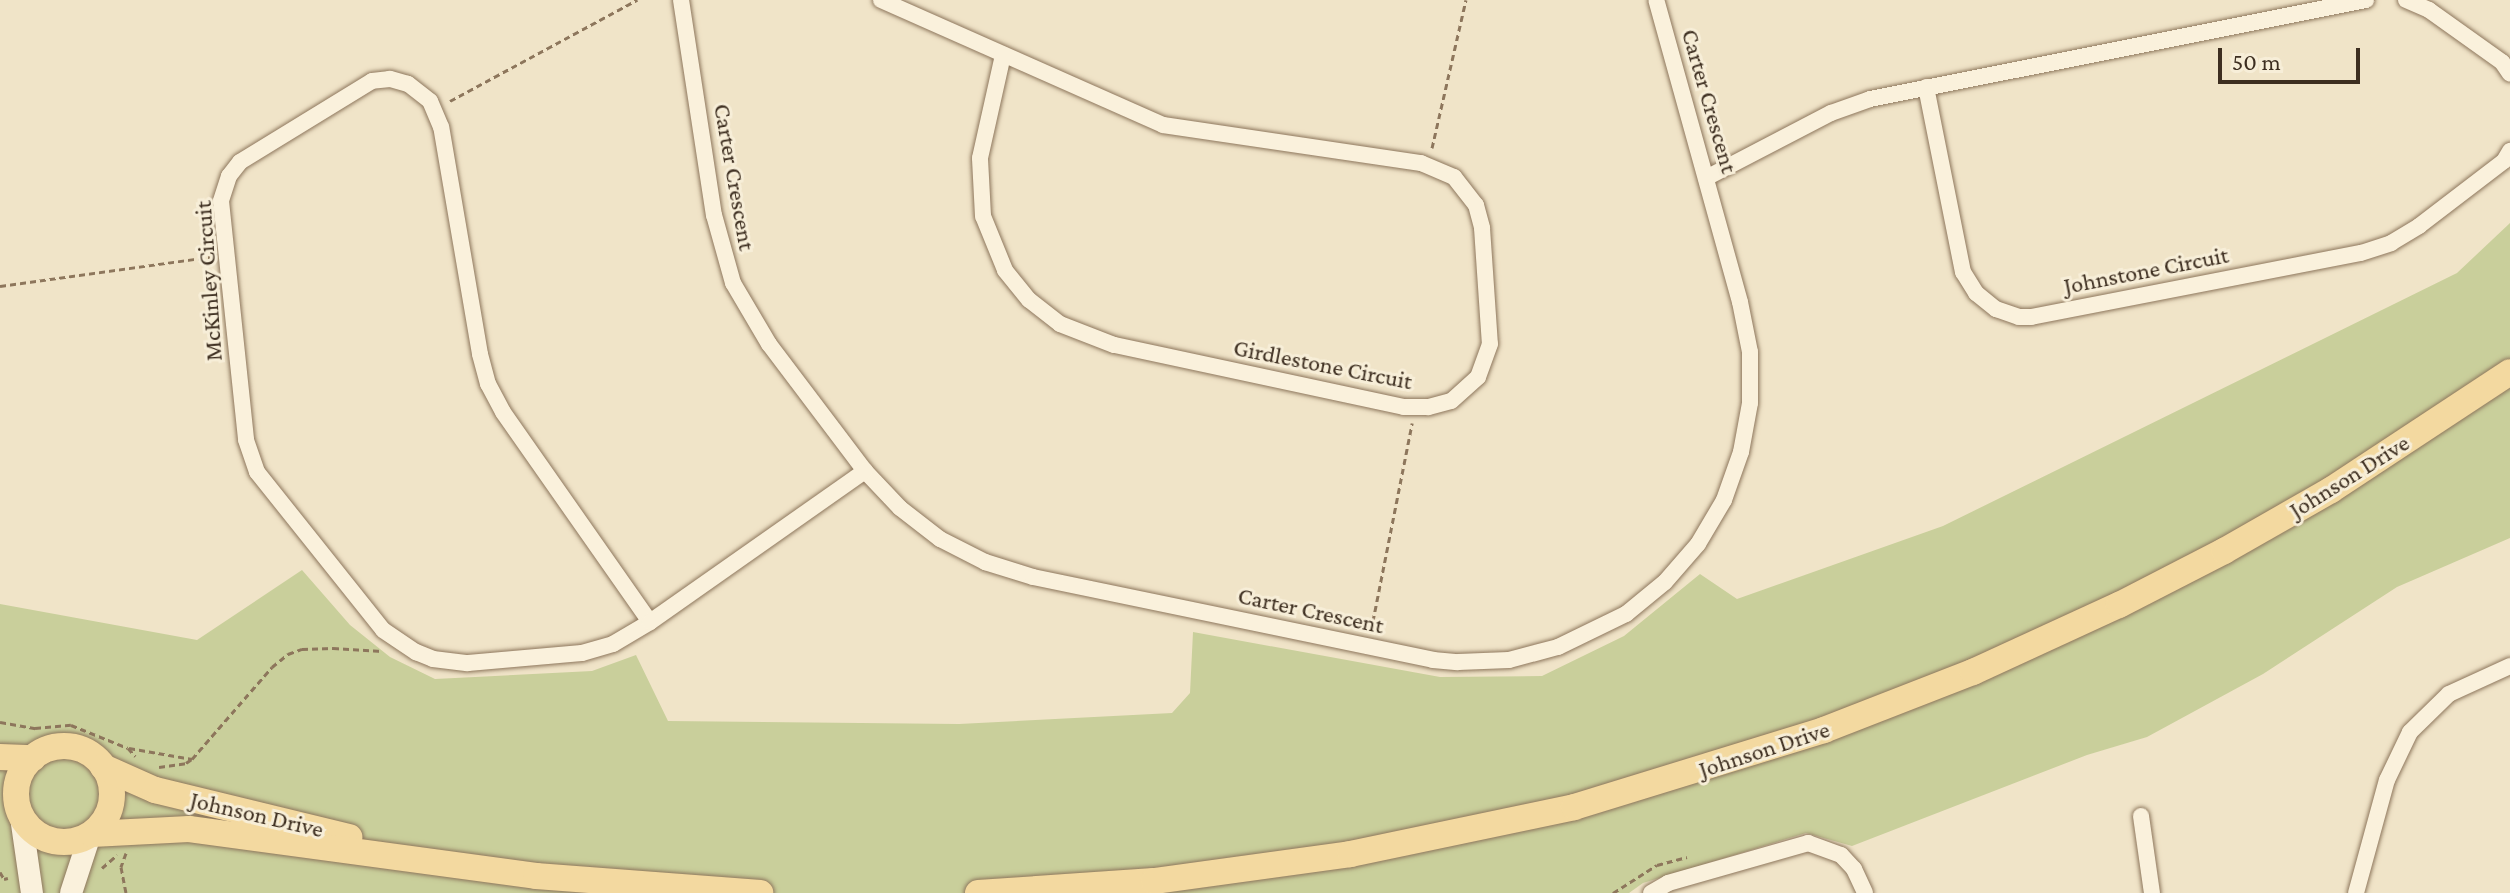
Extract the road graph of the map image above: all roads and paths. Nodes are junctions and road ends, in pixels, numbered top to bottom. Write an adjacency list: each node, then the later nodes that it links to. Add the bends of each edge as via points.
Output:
1 (637, 0): 11 (path)
2 (681, 0): 21 (street, Carter Crescent, via 714,215 733,283 769,344)
3 (881, 0): 8 (street, Girdlestone Circuit)
4 (1466, 0): 13 (path)
5 (1656, 0): 14 (street, Carter Crescent)
6 (2366, 0): 10 (street)
7 (2406, 0): 9 (street, via 2429,10 2502,62)
8 (1003, 55): 13 (street, Girdlestone Circuit, via 1163,125); 20 (street, Girdlestone Circuit, via 980,158 980,197 996,253 1029,300 1060,324 1114,345)
9 (2510, 74)
10 (1926, 87): 12 (street, Johnstone Circuit, via 1963,272 1976,293 2019,317 2391,243 2504,161); 14 (street, via 1831,113)
11 (452, 100)
12 (2510, 151)
13 (1428, 165): 20 (street, Girdlestone Circuit, via 1454,177 1476,205 1490,344 1470,386 1451,401)
14 (1706, 178): 24 (street, Carter Crescent, via 1750,352 1750,403 1724,500 1698,544 1665,582 1626,614 1558,647 1509,660 1458,662)
15 (198, 258): 16 (path)
16 (0, 286)
17 (2510, 363): 19 (main road, Johnson Drive)
18 (2510, 372): 19 (main road, Johnson Drive)
19 (2478, 392): 39 (main road, Johnson Drive, via 2331,490 2224,551 1973,672 1824,730 1574,807 1350,854 1154,881)
20 (1415, 407): 24 (path)
21 (865, 471): 22 (street, McKinley Circuit); 24 (street, Carter Crescent, via 920,524 985,562 1033,577)
22 (650, 622): 23 (street, McKinley Circuit, via 613,644 582,653 468,663 433,659); 23 (street, McKinley Circuit, via 488,384 439,117 416,88 390,79 372,81 240,162 221,201 246,440 257,472)
23 (397, 642): 29 (path, via 392,650 383,651 317,648 288,654)
24 (1368, 647)
25 (2510, 666): 43 (street, via 2449,694 2410,732 2387,780)
26 (128, 748): 29 (path)
27 (0, 757): 28 (main road)
28 (33, 758): 30 (main road, via 66,746 89,753); 32 (main road, via 24,766 16,789)
29 (192, 759): 31 (path)
30 (103, 767): 34 (main road, via 110,781 110,805); 35 (main road, Johnson Drive, via 155,790 336,833)
31 (146, 768)
32 (14, 813): 34 (main road, via 49,840 71,842); 36 (main road)
33 (2141, 816): 42 (street)
34 (91, 834): 35 (main road, Johnson Drive, via 189,829); 37 (main road)
35 (414, 858): 38 (main road, Johnson Drive, via 536,876)
36 (32, 893)
37 (71, 893)
38 (760, 893)
39 (978, 893)
40 (1651, 893): 41 (street, via 1668,883 1808,843 1841,855)
41 (1865, 893)
42 (2152, 893)
43 (2356, 893)

